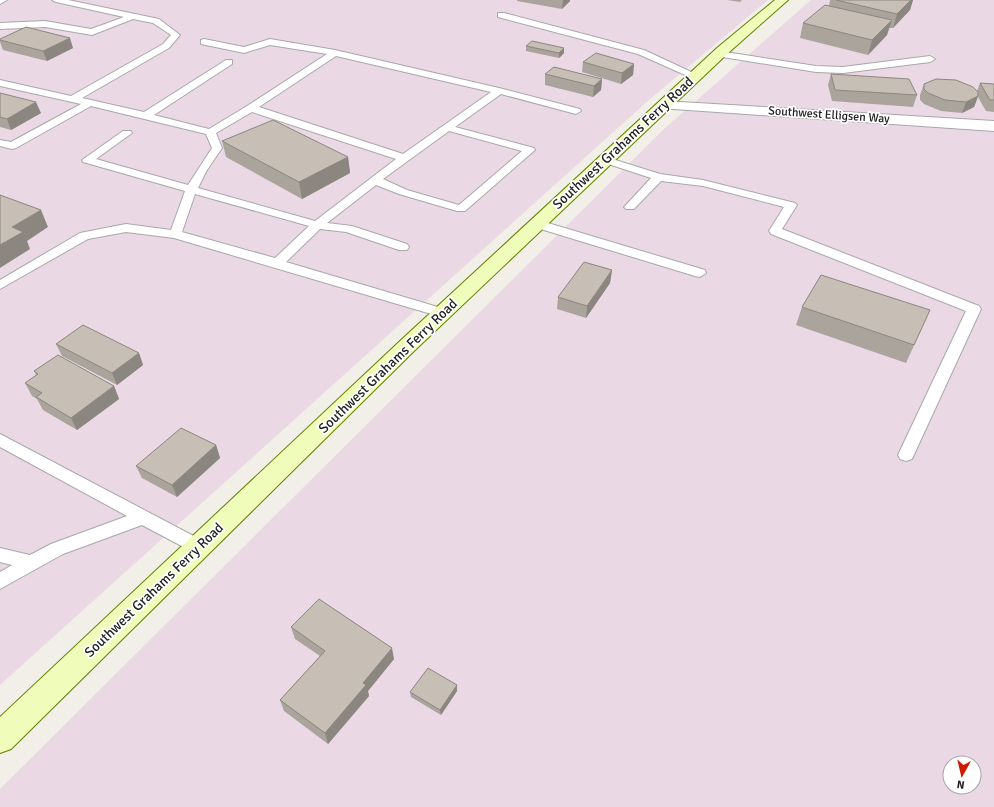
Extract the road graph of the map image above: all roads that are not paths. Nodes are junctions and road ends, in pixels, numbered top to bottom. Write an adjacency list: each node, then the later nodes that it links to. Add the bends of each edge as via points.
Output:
1 (2, 0): 4 (lane)
2 (56, 0): 6 (lane)
3 (782, 0): 10 (main road, Southwest Grahams Ferry Road)
4 (0, 2)
5 (501, 15): 13 (lane, via 641,52)
6 (133, 16): 7 (lane, via 92,32 45,24); 16 (lane, via 156,21 176,35 166,46)
7 (0, 26)
8 (204, 42): 9 (lane, via 244,50 270,42)
9 (335, 54): 15 (lane); 19 (lane)
10 (719, 54): 11 (lane, via 836,70); 13 (main road, Southwest Grahams Ferry Road)
11 (930, 59)
12 (229, 62): 21 (lane)
13 (695, 76): 18 (main road, Southwest Grahams Ferry Road)
14 (0, 83): 16 (lane)
15 (499, 91): 20 (lane); 23 (lane)
16 (73, 99): 17 (lane)
17 (90, 103): 21 (lane); 26 (lane, via 12,146)
18 (664, 105): 22 (street, Southwest Elligsen Way); 28 (main road, Southwest Grahams Ferry Road)
19 (251, 108): 24 (lane); 27 (lane)
20 (576, 111)
21 (145, 116): 24 (lane)
22 (994, 126)
23 (448, 128): 27 (lane); 30 (lane, via 530,150 461,210 403,192)
24 (210, 132): 31 (lane, via 217,148 212,160 199,173)
25 (127, 133): 31 (lane, via 87,160)
26 (0, 143)
27 (404, 158): 30 (lane)
28 (606, 160): 29 (lane); 34 (main road, Southwest Grahams Ferry Road)
29 (658, 177): 32 (lane); 42 (lane, via 703,184 791,205 775,231 974,309)
30 (375, 180): 33 (lane)
31 (193, 191): 33 (lane); 35 (lane, via 187,199)
32 (630, 207)
33 (317, 224): 36 (lane, via 348,229); 37 (lane)
34 (538, 224): 38 (lane); 40 (main road, Southwest Grahams Ferry Road)
35 (175, 234): 37 (lane); 39 (lane, via 126,228 84,236)
36 (403, 247)
37 (277, 263): 40 (lane)
38 (700, 273)
39 (0, 285)
40 (443, 313): 44 (main road, Southwest Grahams Ferry Road)
41 (0, 440): 43 (lane)
42 (906, 456)
43 (144, 517): 44 (lane); 46 (lane, via 57,549)
44 (199, 547): 48 (main road, Southwest Grahams Ferry Road)
45 (0, 555): 46 (lane)
46 (32, 563): 47 (lane)
47 (0, 581)
48 (0, 738)

